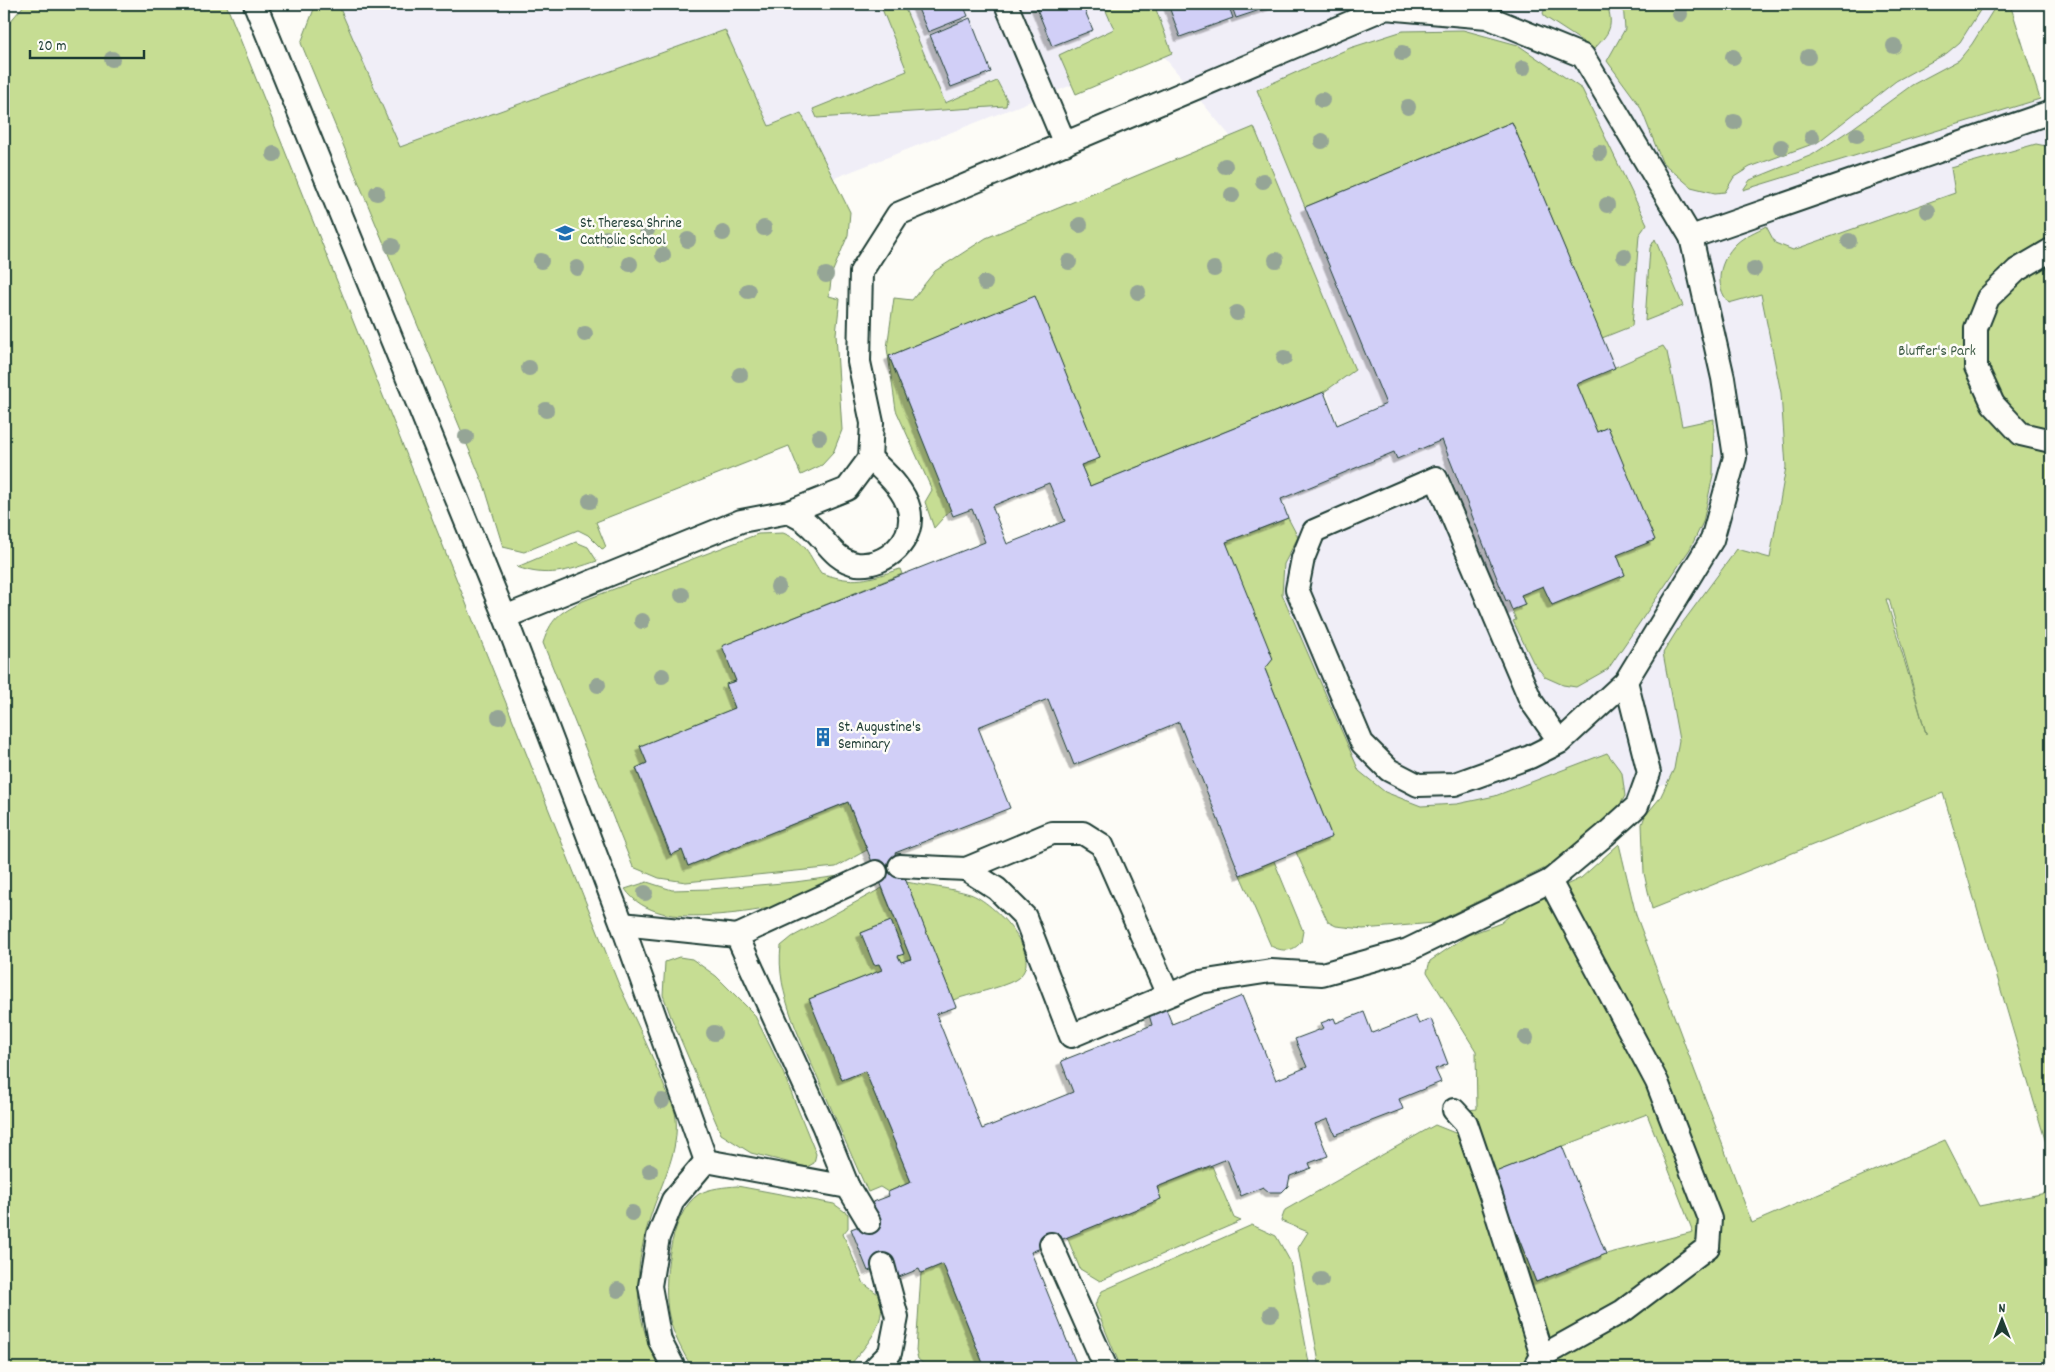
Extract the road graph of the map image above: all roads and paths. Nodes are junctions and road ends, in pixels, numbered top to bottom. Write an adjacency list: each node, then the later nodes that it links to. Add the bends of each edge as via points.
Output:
1 (255, 4): 10 (lane)
2 (1006, 4): 4 (lane)
3 (2051, 112): 5 (lane)
4 (1065, 144): 5 (lane, via 1385,8 1487,16 1583,56); 8 (lane, via 898,214 861,272 858,362 872,423)
5 (1691, 237): 11 (lane, via 1723,378 1735,457 1712,540)
6 (2051, 250): 7 (lane, via 2017,270 1988,298 1976,328 1976,367 1993,404 2021,434)
7 (2051, 441)
8 (870, 458): 9 (lane, via 847,489); 9 (lane, via 899,488 909,509 908,531 897,550 878,562 856,564 836,555 808,523)
9 (789, 512): 10 (lane, via 741,521)
10 (505, 617): 17 (lane)
11 (1626, 681): 12 (lane); 16 (lane, via 1649,773 1637,806)
12 (1560, 742): 12 (lane, via 1531,701 1436,478 1314,531 1303,558 1297,589 1362,743 1389,770 1418,786 1455,784 1530,757)
13 (900, 866): 14 (lane)
14 (966, 870): 19 (lane, via 997,889 1025,917 1071,1036); 19 (lane, via 1052,833 1083,833 1102,845)
15 (876, 872): 18 (lane)
16 (1550, 881): 19 (lane, via 1408,950 1322,974 1271,971 1200,982); 26 (lane, via 1657,1082 1710,1219 1708,1247 1623,1311)
17 (622, 924): 18 (lane); 21 (lane)
18 (737, 936): 22 (lane)
19 (1168, 995)
20 (1454, 1110): 26 (lane, via 1466,1123 1469,1132)
21 (706, 1161): 22 (lane); 27 (lane, via 673,1200 658,1237 650,1286 660,1342)
22 (848, 1187): 23 (lane)
23 (869, 1222)
24 (1051, 1244): 29 (lane)
25 (883, 1265): 28 (lane, via 896,1317 890,1354)
26 (1538, 1362)
27 (674, 1368)
28 (875, 1368)
29 (1106, 1368)

